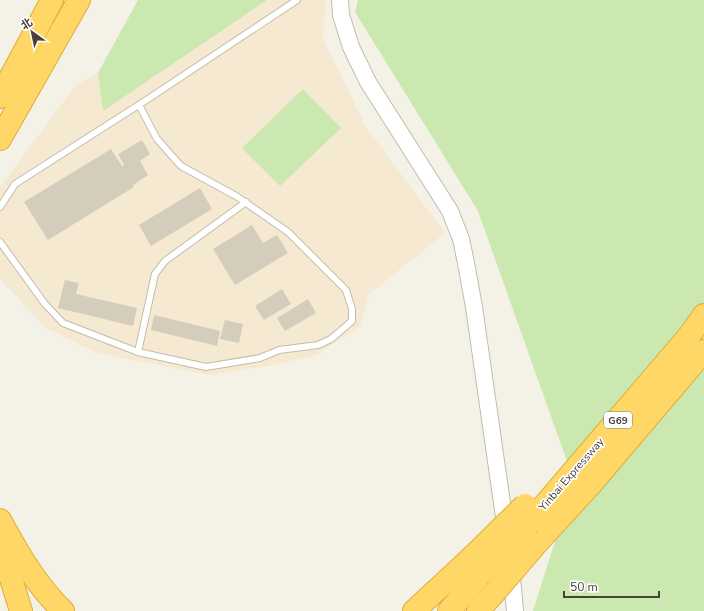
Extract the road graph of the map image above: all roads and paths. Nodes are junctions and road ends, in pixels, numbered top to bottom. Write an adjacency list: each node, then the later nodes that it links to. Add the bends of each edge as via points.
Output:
1 (52, 0): 5 (highway)
2 (78, 0): 7 (highway)
3 (297, 0): 6 (lane)
4 (340, 0): 24 (street, via 341,15 351,48 368,82 450,211 460,239 475,314 510,555)
5 (0, 97)
6 (139, 105): 8 (lane, via 157,138 181,166); 9 (lane, via 15,184)
7 (0, 139)
8 (246, 202): 13 (lane, via 165,261 156,274); 13 (lane, via 288,232 346,290 352,309 352,321 331,339 318,345 279,350 260,358 214,366 206,367)
9 (0, 207)
10 (0, 242): 13 (lane, via 45,304 63,323)
11 (704, 315): 16 (highway, bridge, via 689,336 527,514)
12 (704, 351): 23 (highway, Yinbai Expressway / G69, bridge, via 592,483)
13 (138, 352)
14 (0, 520): 20 (highway, via 21,558 49,598)
15 (0, 543): 19 (highway)
16 (476, 566): 21 (highway); 22 (highway)
17 (0, 586): 18 (highway)
18 (8, 611)
19 (21, 611)
20 (63, 611)
21 (414, 611)
22 (449, 611)
23 (478, 611)
24 (515, 611)

